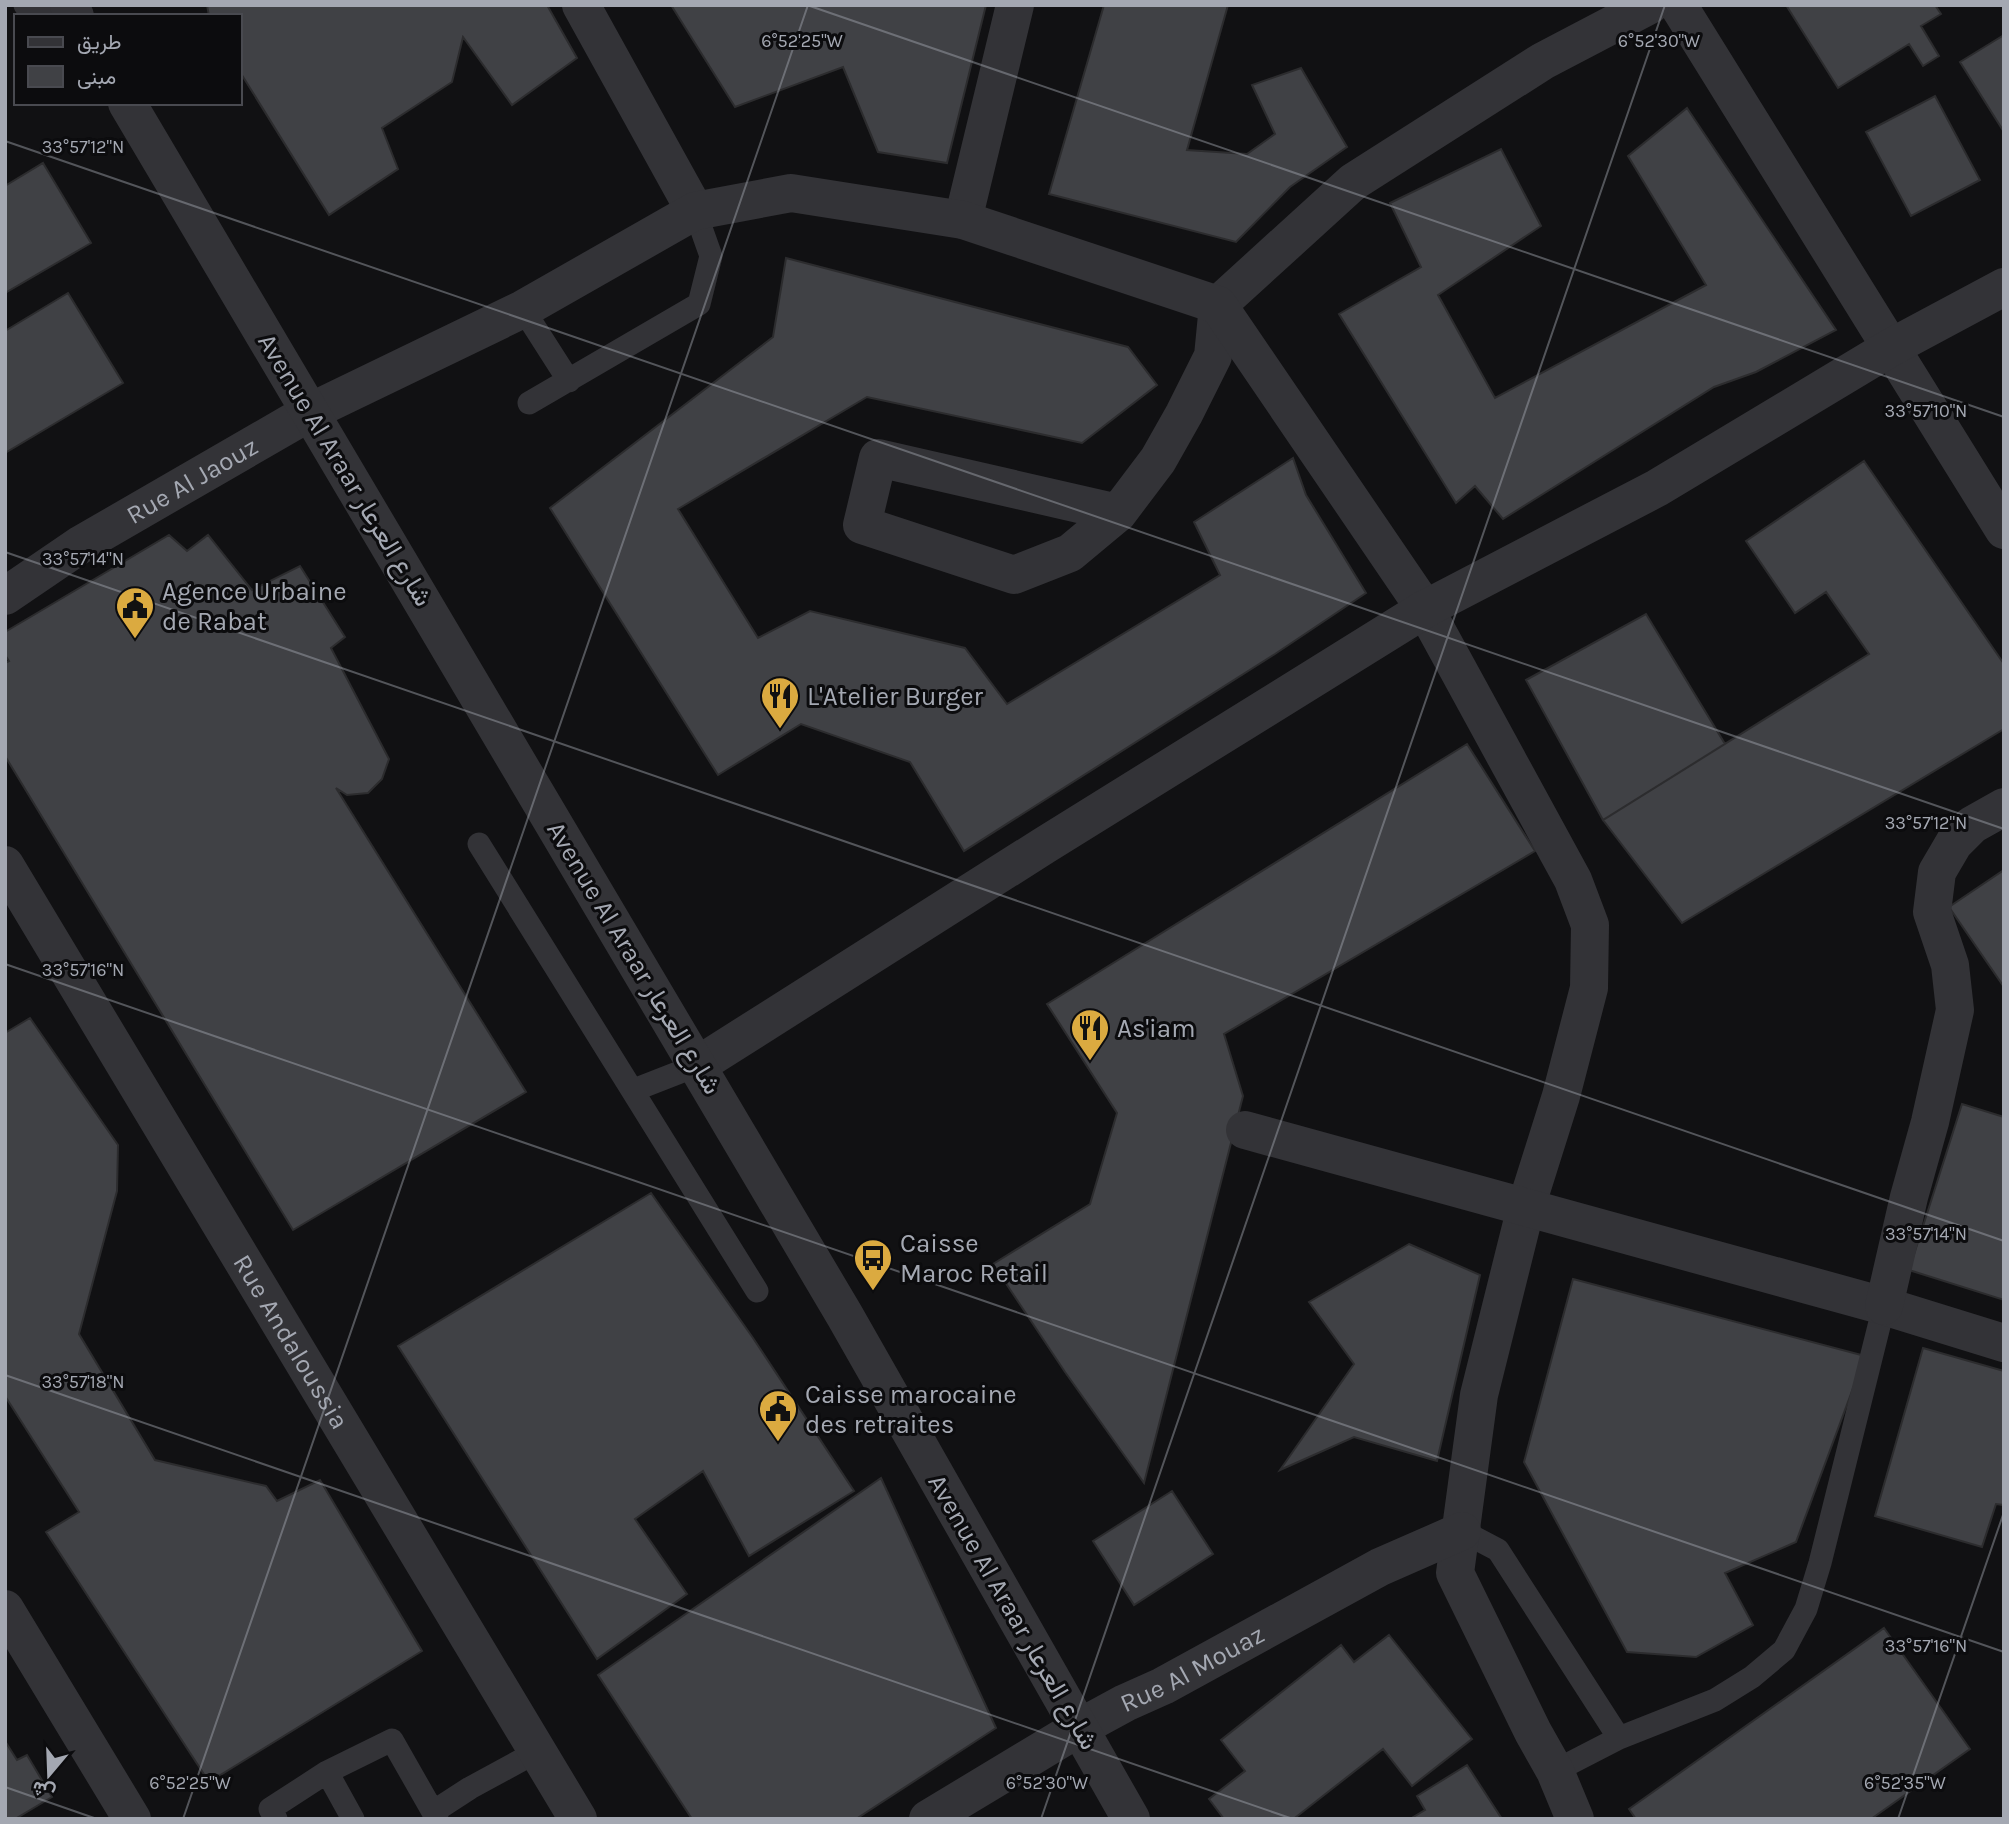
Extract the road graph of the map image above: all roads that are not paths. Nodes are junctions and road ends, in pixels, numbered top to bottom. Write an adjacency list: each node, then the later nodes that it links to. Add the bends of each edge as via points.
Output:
1 (25, 5): 6 (lane)
2 (581, 5): 8 (street)
3 (1015, 5): 9 (street)
4 (1650, 5): 11 (street, via 1543,61 1353,182)
5 (1678, 5): 13 (street)
6 (55, 14)
7 (128, 105): 16 (street, Avenue Al Araar شارع العرعار)
8 (695, 211): 9 (street, Rue Al Jaouz, via 791,193); 12 (street, Rue Al Jaouz); 14 (lane, via 711,256 699,304)
9 (963, 220): 11 (street, Rue Al Jaouz)
10 (2004, 287): 13 (street)
11 (1218, 305): 17 (street, via 1213,356 1158,460); 20 (street)
12 (523, 309): 14 (lane); 16 (street, Rue Al Jaouz)
13 (1891, 348): 18 (street); 20 (street, via 1657,488)
14 (569, 381): 15 (lane)
15 (529, 403)
16 (310, 412): 19 (street, Rue Al Jaouz, via 80,545); 24 (street, Avenue Al Araar شارع العرعار)
17 (1118, 513): 17 (street, via 1070,553 1014,575 862,525 878,458)
18 (2004, 530)
19 (5, 596)
20 (1425, 609): 24 (street); 27 (street, via 1573,880 1590,925 1589,988)
21 (2004, 807): 29 (street, via 1972,825 1954,843 1937,872 1931,912 1950,965 1955,1010)
22 (479, 844): 25 (lane)
23 (5, 864): 35 (street, Rue Andaloussia)
24 (698, 1065): 25 (lane); 33 (street, Avenue Al Araar شارع العرعار)
25 (634, 1090): 28 (lane)
26 (1245, 1130): 27 (street)
27 (1526, 1207): 29 (street); 31 (street, via 1479,1395)
28 (757, 1291)
29 (1884, 1306): 30 (street); 34 (lane, via 1820,1563 1806,1609 1784,1650 1715,1700)
30 (2004, 1343)
31 (1462, 1531): 33 (street, Rue Al Mouaz, via 1380,1567); 34 (lane, via 1498,1550); 37 (street, via 1455,1573)
32 (5, 1609): 39 (street)
33 (1079, 1728): 43 (street, Rue Al Mouaz); 44 (street, Avenue Al Araar شارع العرعار)
34 (1619, 1738): 37 (lane)
35 (538, 1751): 38 (lane, via 470,1788); 42 (street, Rue Andaloussia)
36 (327, 1772): 38 (lane, via 392,1740); 40 (lane, via 270,1809); 41 (lane)
37 (1555, 1772): 45 (street)
38 (435, 1816)
39 (132, 1819)
40 (276, 1819)
41 (353, 1819)
42 (578, 1819)
43 (928, 1819)
44 (1131, 1819)
45 (1575, 1819)

